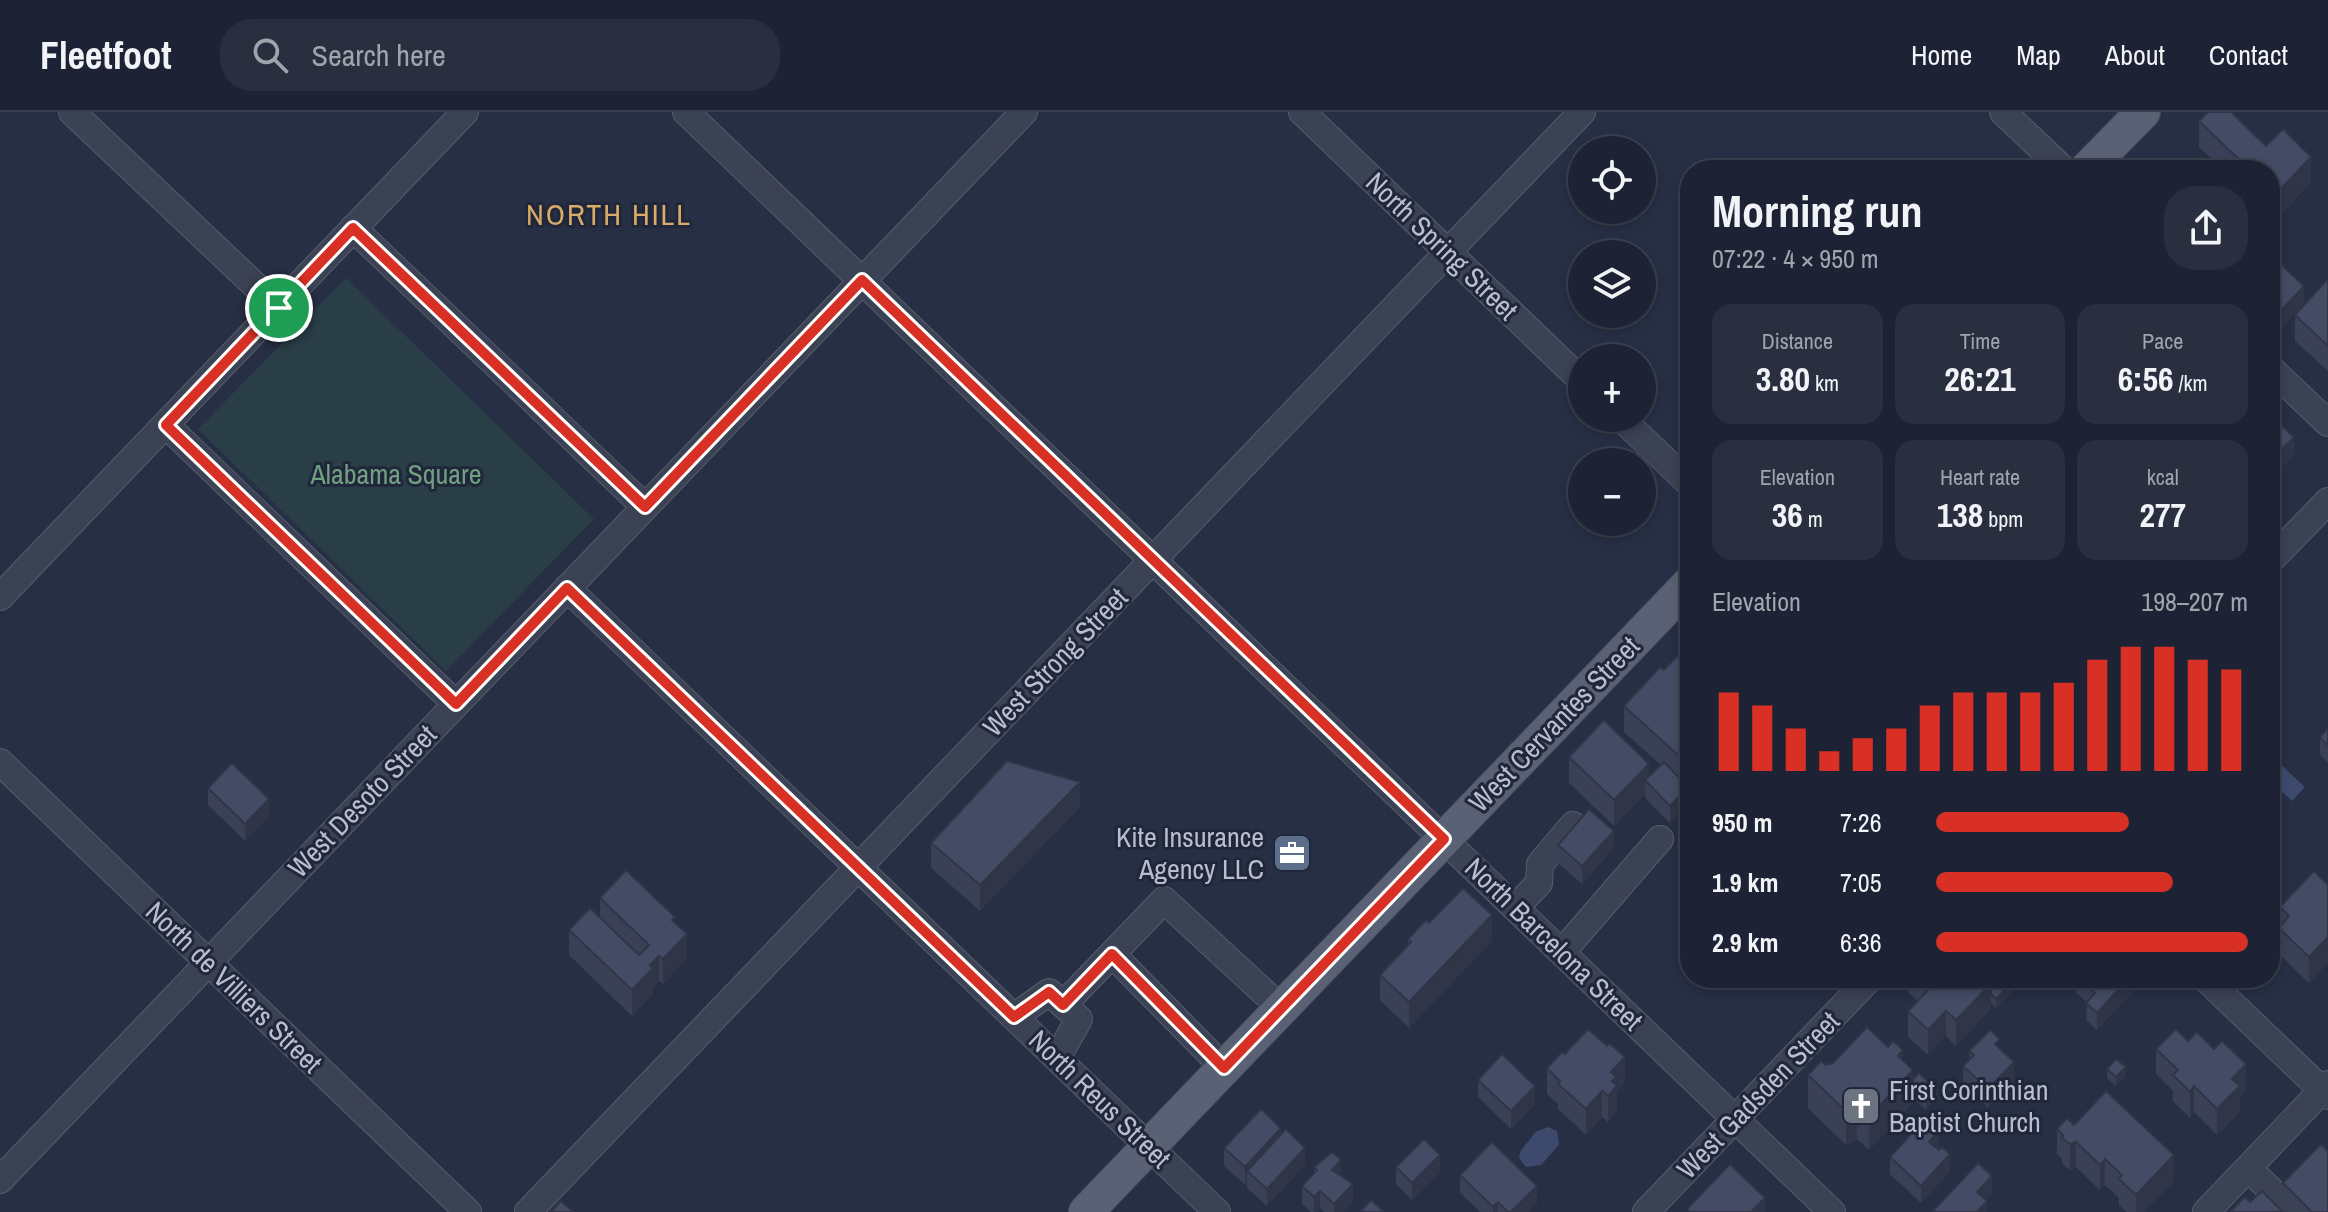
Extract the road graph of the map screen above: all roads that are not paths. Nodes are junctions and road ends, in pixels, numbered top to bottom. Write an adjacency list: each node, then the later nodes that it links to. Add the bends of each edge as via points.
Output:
1 (72, 112): 14 (street)
2 (465, 112): 11 (street)
3 (686, 112): 13 (street, North Barcelona Street)
4 (1024, 112): 13 (street, West Desoto Street)
5 (1302, 112): 12 (street, North Spring Street)
6 (1582, 112): 12 (street, West Strong Street)
7 (2003, 112): 9 (street)
8 (2143, 112): 10 (main road)
9 (2053, 160)
10 (2096, 160)
11 (353, 228): 14 (street); 22 (street)
12 (1447, 252): 15 (street, North Spring Street); 24 (street, West Strong Street)
13 (862, 280): 22 (street, West Desoto Street); 24 (street, North Barcelona Street)
14 (279, 308): 18 (street)
15 (1568, 368)
16 (2280, 377): 17 (street)
17 (2328, 423)
18 (166, 425): 27 (street); 28 (street)
19 (1636, 432): 20 (street)
20 (1680, 474)
21 (2328, 501): 23 (street)
22 (645, 507): 25 (street, West Desoto Street)
23 (2280, 551)
24 (1153, 559): 31 (street, North Barcelona Street); 33 (street, West Strong Street)
25 (567, 588): 28 (street, West Desoto Street); 33 (street, North Reus Street)
26 (1680, 593): 31 (main road, West Cervantes Street)
27 (0, 597)
28 (456, 704): 37 (street, West Desoto Street)
29 (0, 762): 37 (street, North de Villiers Street)
30 (1573, 825): 34 (street, via 1540,864 1539,883)
31 (1444, 839): 34 (street, North Barcelona Street); 41 (main road, West Cervantes Street)
32 (1660, 839): 35 (street)
33 (858, 867): 42 (street, North Reus Street); 51 (street, West Strong Street)
34 (1515, 908): 35 (street, North Barcelona Street)
35 (1562, 952): 46 (street, North Barcelona Street)
36 (1112, 954): 40 (street); 41 (street, via 1164,900); 44 (street)
37 (209, 962): 49 (street, West Desoto Street); 50 (street, North de Villiers Street)
38 (1860, 988): 46 (street, West Gadsden Street)
39 (2216, 988): 45 (street)
40 (1063, 1005): 42 (street, via 1049,992); 43 (street, via 1079,1019)
41 (1281, 1008): 44 (main road, West Cervantes Street)
42 (1014, 1017): 43 (street, North Reus Street)
43 (1057, 1058): 47 (street, North Reus Street)
44 (1224, 1068): 47 (main road, West Cervantes Street)
45 (2326, 1090): 48 (street)
46 (1735, 1119): 54 (street, West Gadsden Street); 55 (street, North Barcelona Street)
47 (1149, 1146): 52 (main road, West Cervantes Street); 53 (street, North Reus Street)
48 (2248, 1168): 56 (street); 57 (street)
49 (0, 1180)
50 (468, 1212)
51 (528, 1212)
52 (1086, 1212)
53 (1217, 1212)
54 (1646, 1212)
55 (1832, 1212)
56 (2206, 1212)
57 (2293, 1212)

